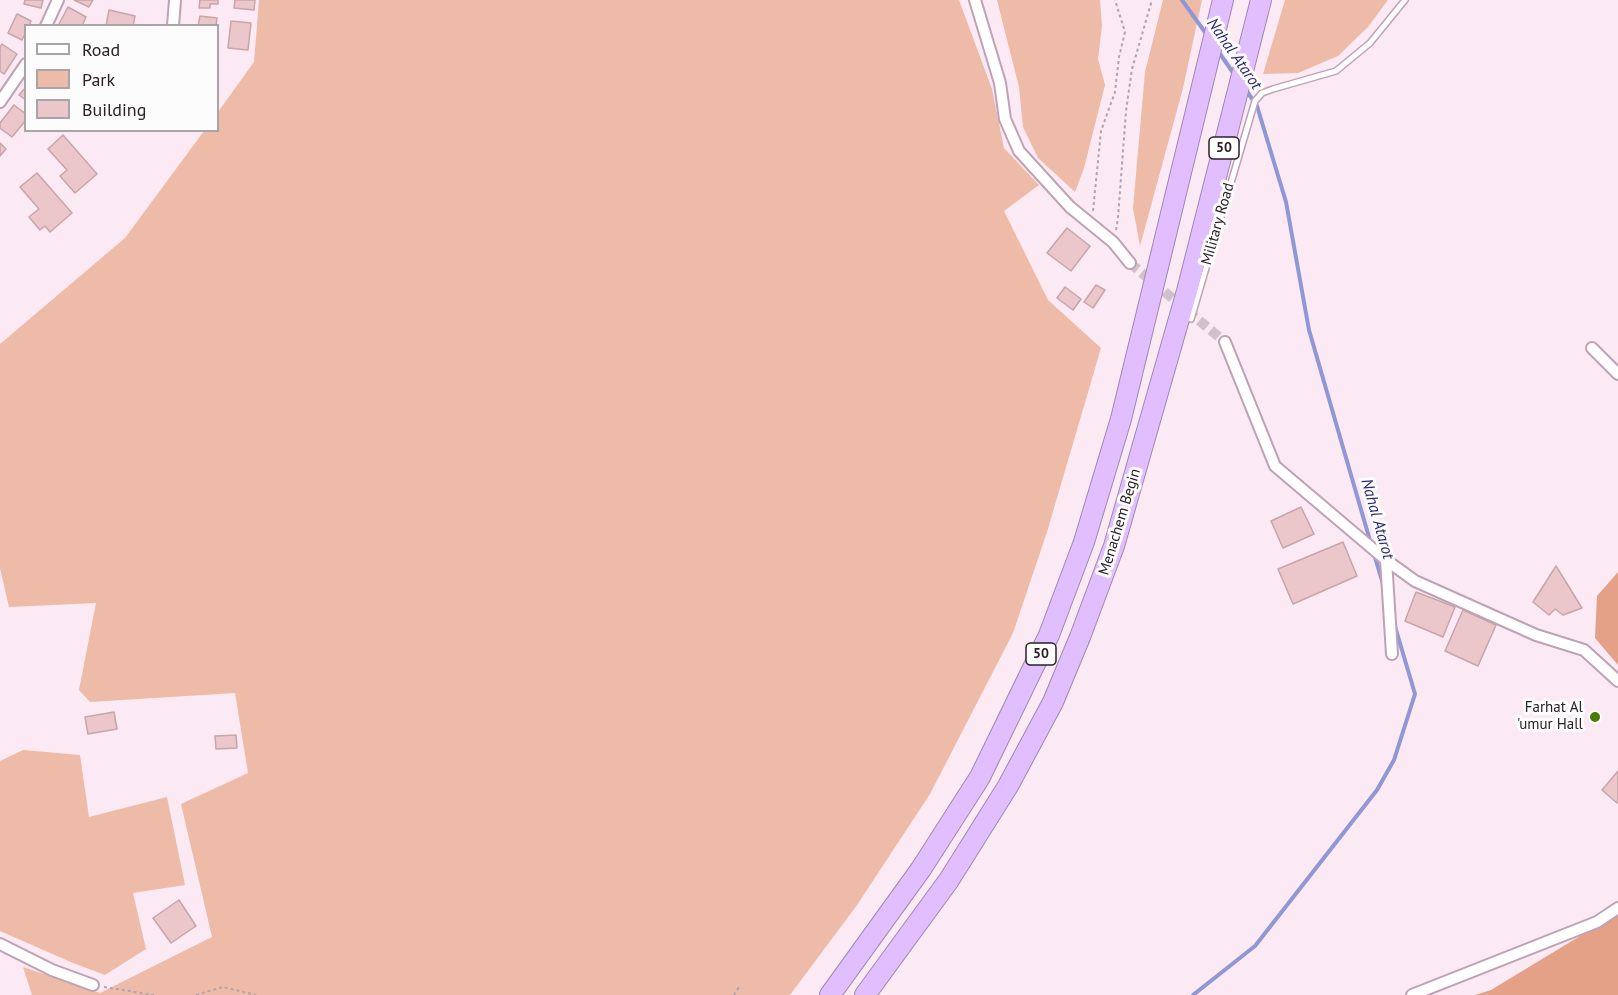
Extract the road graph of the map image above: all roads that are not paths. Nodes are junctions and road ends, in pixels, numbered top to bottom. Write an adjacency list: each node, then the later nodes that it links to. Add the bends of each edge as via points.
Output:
1 (58, 0): 7 (street)
2 (175, 0): 8 (street)
3 (975, 0): 11 (street, via 1000,83 1005,119 1020,151 1070,207 1113,242)
4 (1223, 0): 22 (highway, Menachem Begin / 50, via 1121,419 1084,542 1049,635 980,777 921,869)
5 (1405, 0): 12 (lane, Military Road, via 1370,43 1336,71 1262,93 1255,101)
6 (1261, 2): 23 (highway, Menachem Begin / 50, via 1187,291 1114,546 1080,637 1053,702 1008,786 949,880)
7 (47, 24)
8 (173, 24)
9 (24, 67): 10 (street)
10 (0, 102)
11 (1130, 263)
12 (1191, 319)
13 (1225, 342): 16 (street, via 1275,466)
14 (1592, 348): 15 (street)
15 (1618, 374)
16 (1386, 560): 17 (street); 18 (street, via 1415,581 1536,635 1584,650)
17 (1392, 654)
18 (1618, 681)
19 (1618, 908): 24 (street, via 1597,922)
20 (0, 944): 21 (street, via 52,970)
21 (93, 984)
22 (830, 995)
23 (865, 995)
24 (1413, 995)

